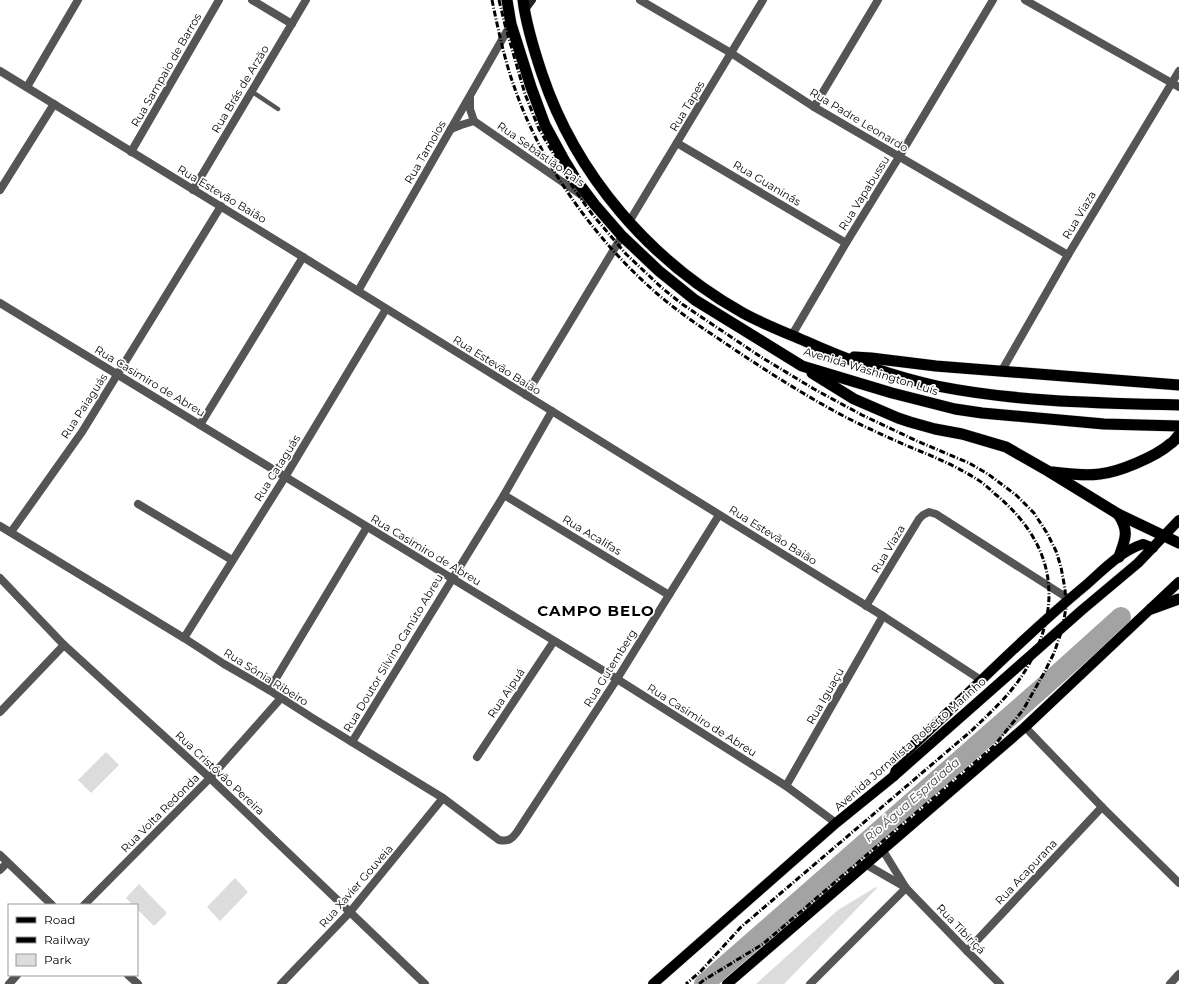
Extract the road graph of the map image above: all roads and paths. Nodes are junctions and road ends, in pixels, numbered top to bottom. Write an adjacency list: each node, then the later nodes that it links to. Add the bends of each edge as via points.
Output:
1 (78, 0): 20 (street)
2 (219, 0): 29 (street, Rua Sampaio de Barros)
3 (252, 0): 14 (street)
4 (306, 0): 14 (street, Rua Brás de Arzão)
5 (507, 0): 15 (highway, Avenida Washington Luís)
6 (522, 0): 13 (highway, Avenida Washington Luís)
7 (532, 0): 13 (main road)
8 (763, 0): 16 (street, Rua Tapes)
9 (878, 0): 24 (street)
10 (993, 0): 30 (street, Rua Vapabussu)
11 (1026, 0): 19 (street)
12 (645, 1): 16 (street, Rua Padre Leonardo)
13 (524, 11): 35 (highway, Avenida Washington Luís, via 531,41 559,117 593,176)
14 (292, 24): 21 (street, Rua Brás de Arzão)
15 (511, 24): 22 (street, Rua Tamoios); 33 (highway, Avenida Washington Luís, via 530,87 545,124 577,181)
16 (730, 53): 24 (street, Rua Padre Leonardo); 28 (street, Rua Tapes)
17 (0, 71): 20 (street, Rua Estevão Baião)
18 (1179, 71): 19 (street, Rua Viaza)
19 (1176, 85): 38 (street, Rua Viaza)
20 (27, 87): 23 (street, Rua Estevão Baião)
21 (251, 92): 25 (lane); 32 (street, Rua Brás de Arzão)
22 (470, 96): 26 (street); 27 (street, Rua Tamoios)
23 (54, 104): 29 (street, Rua Estevão Baião); 31 (street)
24 (814, 107): 30 (street, Rua Padre Leonardo)
25 (278, 109)
26 (474, 122): 27 (street); 33 (street, Rua Sebastião Pais)
27 (451, 129): 40 (street, Rua Tamoios)
28 (677, 142): 35 (street, Rua Tapes); 37 (street, Rua Guaninás)
29 (131, 152): 32 (street, Rua Estevão Baião)
30 (899, 157): 37 (street, Rua Vapabussu); 38 (street, Rua Padre Leonardo)
31 (0, 190)
32 (193, 190): 34 (street, Rua Estevão Baião)
33 (595, 205): 36 (highway, Avenida Washington Luís)
34 (221, 206): 39 (street, Rua Estevão Baião); 47 (street, Rua Paiaguás)
35 (629, 222): 43 (highway, Avenida Washington Luís, via 650,244 704,288 742,312)
36 (622, 236): 45 (highway, Avenida Washington Luís, via 695,300); 49 (street)
37 (846, 243): 43 (street, Rua Vapabussu)
38 (1068, 255): 46 (street, Rua Viaza)
39 (303, 257): 40 (street, Rua Estevão Baião); 52 (street)
40 (358, 291): 42 (street, Rua Estevão Baião)
41 (0, 303): 47 (street, Rua Casimiro de Abreu)
42 (386, 309): 49 (street, Rua Estevão Baião); 56 (street, Rua Cataguás)
43 (792, 335): 44 (highway, Avenida Washington Luís)
44 (837, 355): 46 (highway); 50 (highway, Avenida Washington Luís, via 916,381 962,390 1030,399)
45 (802, 366): 53 (highway, Avenida Washington Luís, via 955,409 1104,424); 55 (highway, via 854,399 877,410 910,422 1006,447)
46 (1001, 372): 48 (highway)
47 (118, 375): 52 (street, Rua Casimiro de Abreu); 65 (street, Rua Paiaguás, via 82,432)
48 (1179, 386)
49 (526, 395): 51 (street, Rua Estevão Baião)
50 (1179, 405)
51 (552, 411): 57 (street, Rua Doutor Silvino Canúto Abreu); 60 (street, Rua Estevão Baião)
52 (200, 425): 56 (street, Rua Casimiro de Abreu)
53 (1179, 426)
54 (1179, 435): 55 (highway, via 1170,445 1149,458 1119,470 1080,475)
55 (1048, 471): 59 (highway)
56 (285, 477): 63 (street, Rua Casimiro de Abreu); 70 (street, Rua Cataguás)
57 (504, 495): 72 (street, Rua Doutor Silvino Canúto Abreu); 74 (street, Rua Acalifas)
58 (138, 504): 70 (street)
59 (1118, 514): 66 (highway); 69 (highway, via 1125,529)
60 (719, 515): 74 (street, Rua Gutemberg); 77 (street, Rua Estevão Baião)
61 (1179, 520): 66 (main road, Avenida Jornalista Roberto Marinho)
62 (0, 526): 65 (street, Rua Sônia Ribeiro)
63 (368, 527): 72 (street, Rua Casimiro de Abreu); 85 (street)
64 (0, 531): 65 (street)
65 (11, 532): 80 (street, Rua Sônia Ribeiro)
66 (1164, 536): 67 (highway); 68 (main road, Avenida Jornalista Roberto Marinho)
67 (1179, 543)
68 (1153, 548): 69 (main road, via 1143,544 1136,546); 91 (main road, Avenida Jornalista Roberto Marinho)
69 (1119, 558): 75 (main road)
70 (232, 560): 80 (street, Rua Cataguás)
71 (0, 578): 82 (street, Rua Cristóvão Pereira)
72 (452, 578): 81 (street, Rua Casimiro de Abreu); 89 (street, Rua Doutor Silvino Canúto Abreu)
73 (1178, 586): 78 (main road)
74 (669, 595): 83 (street, Rua Gutemberg)
75 (1069, 599): 77 (street, Rua Viaza, via 929,512 920,519); 84 (main road)
76 (1179, 599): 78 (highway)
77 (866, 606): 79 (street, Rua Estevão Baião)
78 (1151, 609): 88 (main road)
79 (883, 616): 84 (street, Rua Estevão Baião); 93 (street, Rua Iguaçu)
80 (184, 638): 85 (street, Rua Sônia Ribeiro)
81 (554, 641): 83 (street, Rua Casimiro de Abreu); 90 (street, Rua Aipuá)
82 (64, 644): 87 (street); 92 (street, Rua Cristóvão Pereira)
83 (617, 679): 93 (street, Rua Casimiro de Abreu); 97 (street, Rua Gutemberg)
84 (981, 680): 91 (main road, via 903,755)
85 (269, 690): 86 (street, Rua Sônia Ribeiro)
86 (281, 698): 89 (street, Rua Sônia Ribeiro); 92 (street, Rua Volta Redonda)
87 (0, 712)
88 (1025, 727): 95 (street); 98 (main road)
89 (352, 742): 94 (street, Rua Sônia Ribeiro)
90 (476, 756)
91 (894, 776): 96 (main road, Avenida Jornalista Roberto Marinho)
92 (210, 778): 106 (street, Rua Volta Redonda); 107 (street, Rua Cristóvão Pereira)
93 (786, 786): 96 (street, Rua Casimiro de Abreu)
94 (443, 798): 97 (street, Rua Sônia Ribeiro, via 499,840 508,841); 107 (street, Rua Xavier Gouveia)
95 (1102, 807): 103 (street); 108 (street, Rua Acapurana)
96 (836, 824): 116 (main road, Avenida Jornalista Roberto Marinho)
97 (517, 832)
98 (882, 849): 101 (main road); 104 (street, Rua Tibiriçá)
99 (0, 855): 100 (street)
100 (7, 863): 102 (street); 105 (street)
101 (865, 864): 104 (street, Rua Tibiriçá); 117 (main road)
102 (0, 870)
103 (1179, 883)
104 (906, 888): 108 (street, Rua Tibiriçá); 118 (street)
105 (51, 904)
106 (85, 904)
107 (350, 912): 114 (street, Rua Xavier Gouveia); 115 (street, Rua Cristóvão Pereira)
108 (967, 951): 119 (street, Rua Tibiriçá)
109 (1179, 974): 120 (street)
110 (16, 976): 112 (street)
111 (129, 976): 113 (street)
112 (9, 984)
113 (138, 984)
114 (281, 984)
115 (425, 984)
116 (653, 984)
117 (727, 984)
118 (810, 984)
119 (1000, 984)
120 (1170, 984)

